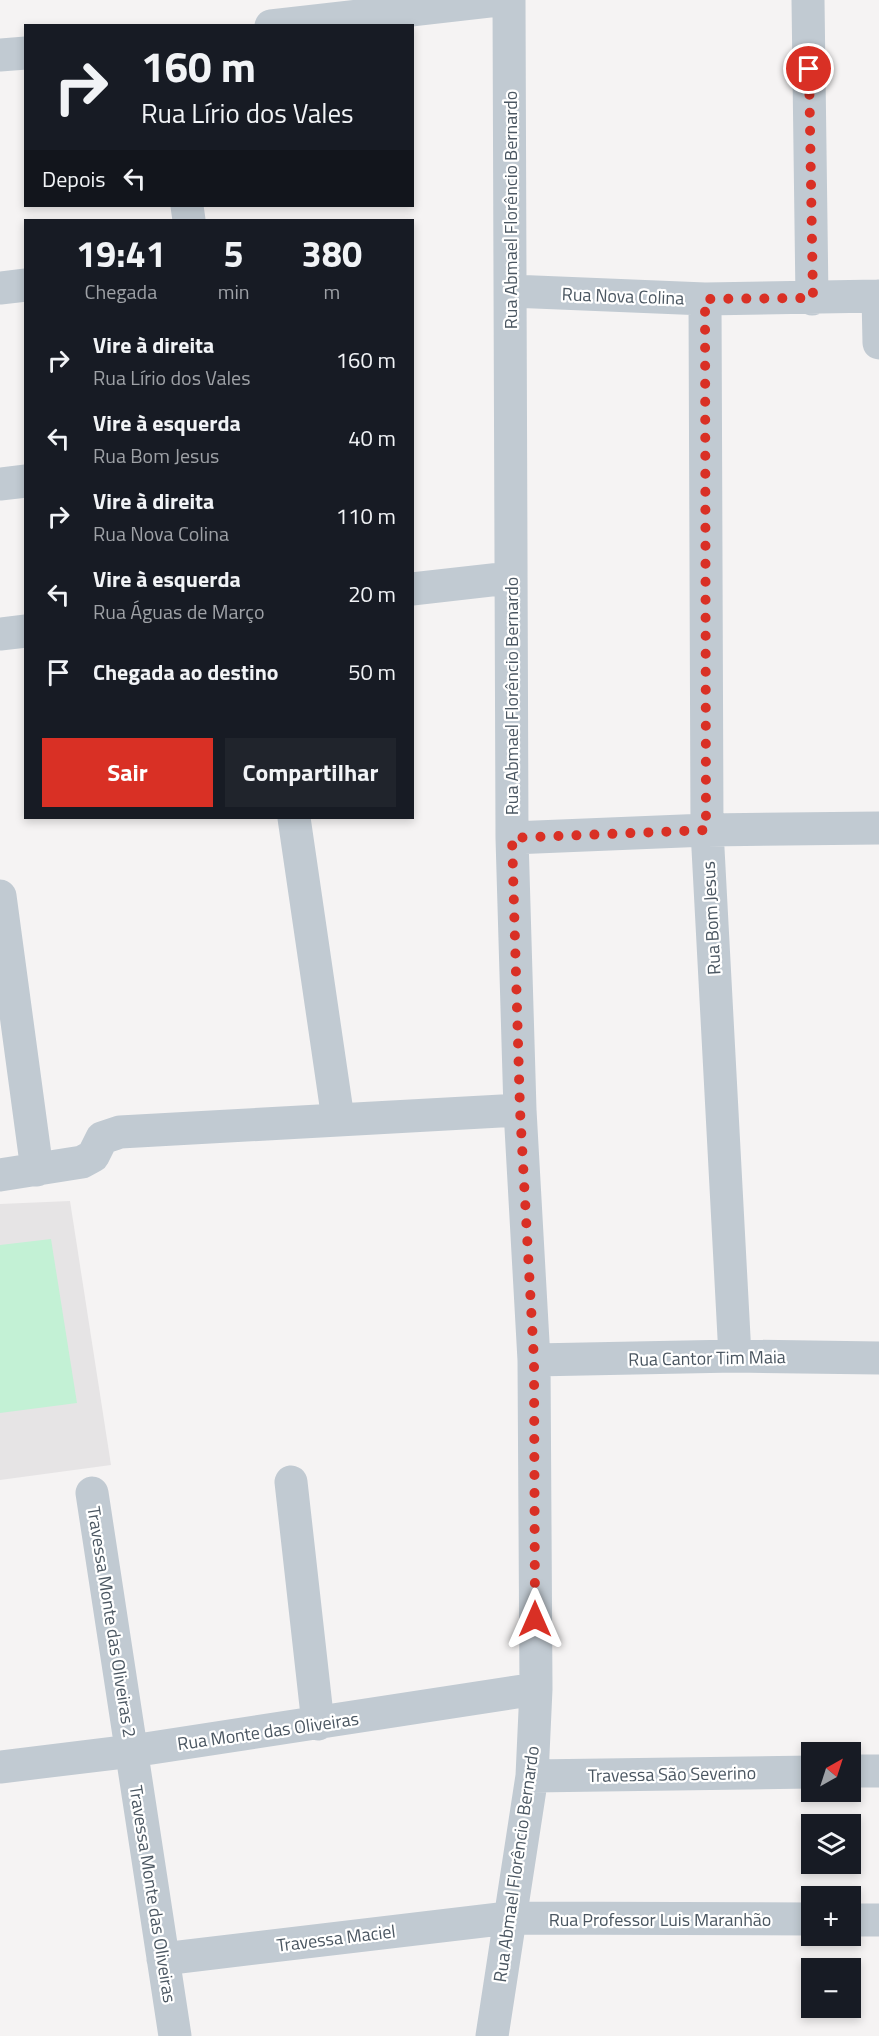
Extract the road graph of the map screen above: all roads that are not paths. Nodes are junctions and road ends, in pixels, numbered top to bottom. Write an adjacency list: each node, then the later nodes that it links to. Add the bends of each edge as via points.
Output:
1 (264, 0): 5 (street)
2 (498, 0): 6 (street)
3 (509, 0): 11 (street, Rua Abmael Florêncio Bernardo)
4 (808, 0): 13 (street)
5 (268, 24)
6 (286, 24)
7 (24, 53): 8 (street)
8 (0, 55)
9 (24, 285): 10 (street)
10 (0, 288)
11 (511, 291): 14 (street, Rua Nova Colina); 18 (street, Rua Abmael Florêncio Bernardo)
12 (879, 296): 13 (street, Rua Nova Colina); 15 (street)
13 (813, 298): 14 (street, Rua Nova Colina)
14 (705, 299): 24 (street, Rua Bom Jesus)
15 (879, 343)
16 (24, 481): 17 (street)
17 (0, 484)
18 (510, 578): 19 (street); 25 (street, Rua Abmael Florêncio Bernardo)
19 (414, 589)
20 (24, 631): 21 (street)
21 (0, 634)
22 (294, 819): 28 (street)
23 (879, 828): 24 (street)
24 (706, 830): 25 (street); 31 (street, Rua Bom Jesus)
25 (512, 838): 27 (street, Rua Abmael Florêncio Bernardo)
26 (0, 896): 29 (street)
27 (520, 1110): 28 (street); 33 (street, Rua Abmael Florêncio Bernardo)
28 (338, 1119): 29 (street, via 120,1132 102,1138 89,1159)
29 (37, 1170): 30 (street)
30 (0, 1175)
31 (735, 1356): 32 (street, Rua Cantor Tim Maia); 33 (street, Rua Cantor Tim Maia)
32 (879, 1358)
33 (534, 1360): 36 (street, Rua Abmael Florêncio Bernardo)
34 (291, 1482): 37 (street)
35 (92, 1493): 38 (street, Travessa Monte das Oliveiras 2)
36 (536, 1689): 37 (street, Rua Monte das Oliveiras); 43 (street, Rua Abmael Florêncio Bernardo)
37 (318, 1724): 38 (street, Rua Monte das Oliveiras)
38 (132, 1751): 39 (street, Rua Monte das Oliveiras); 48 (street, Travessa Monte das Oliveiras)
39 (0, 1767)
40 (861, 1771): 41 (street)
41 (879, 1771)
42 (801, 1772): 43 (street, Travessa São Severino)
43 (532, 1776): 44 (street, Rua Abmael Florêncio Bernardo)
44 (508, 1918): 45 (street, Rua Professor Luis Maranhão); 48 (street, Travessa Maciel); 50 (street, Rua Abmael Florêncio Bernardo)
45 (801, 1920)
46 (861, 1920): 47 (street)
47 (879, 1920)
48 (163, 1959): 49 (street, Travessa Monte das Oliveiras)
49 (175, 2036)
50 (492, 2036)

